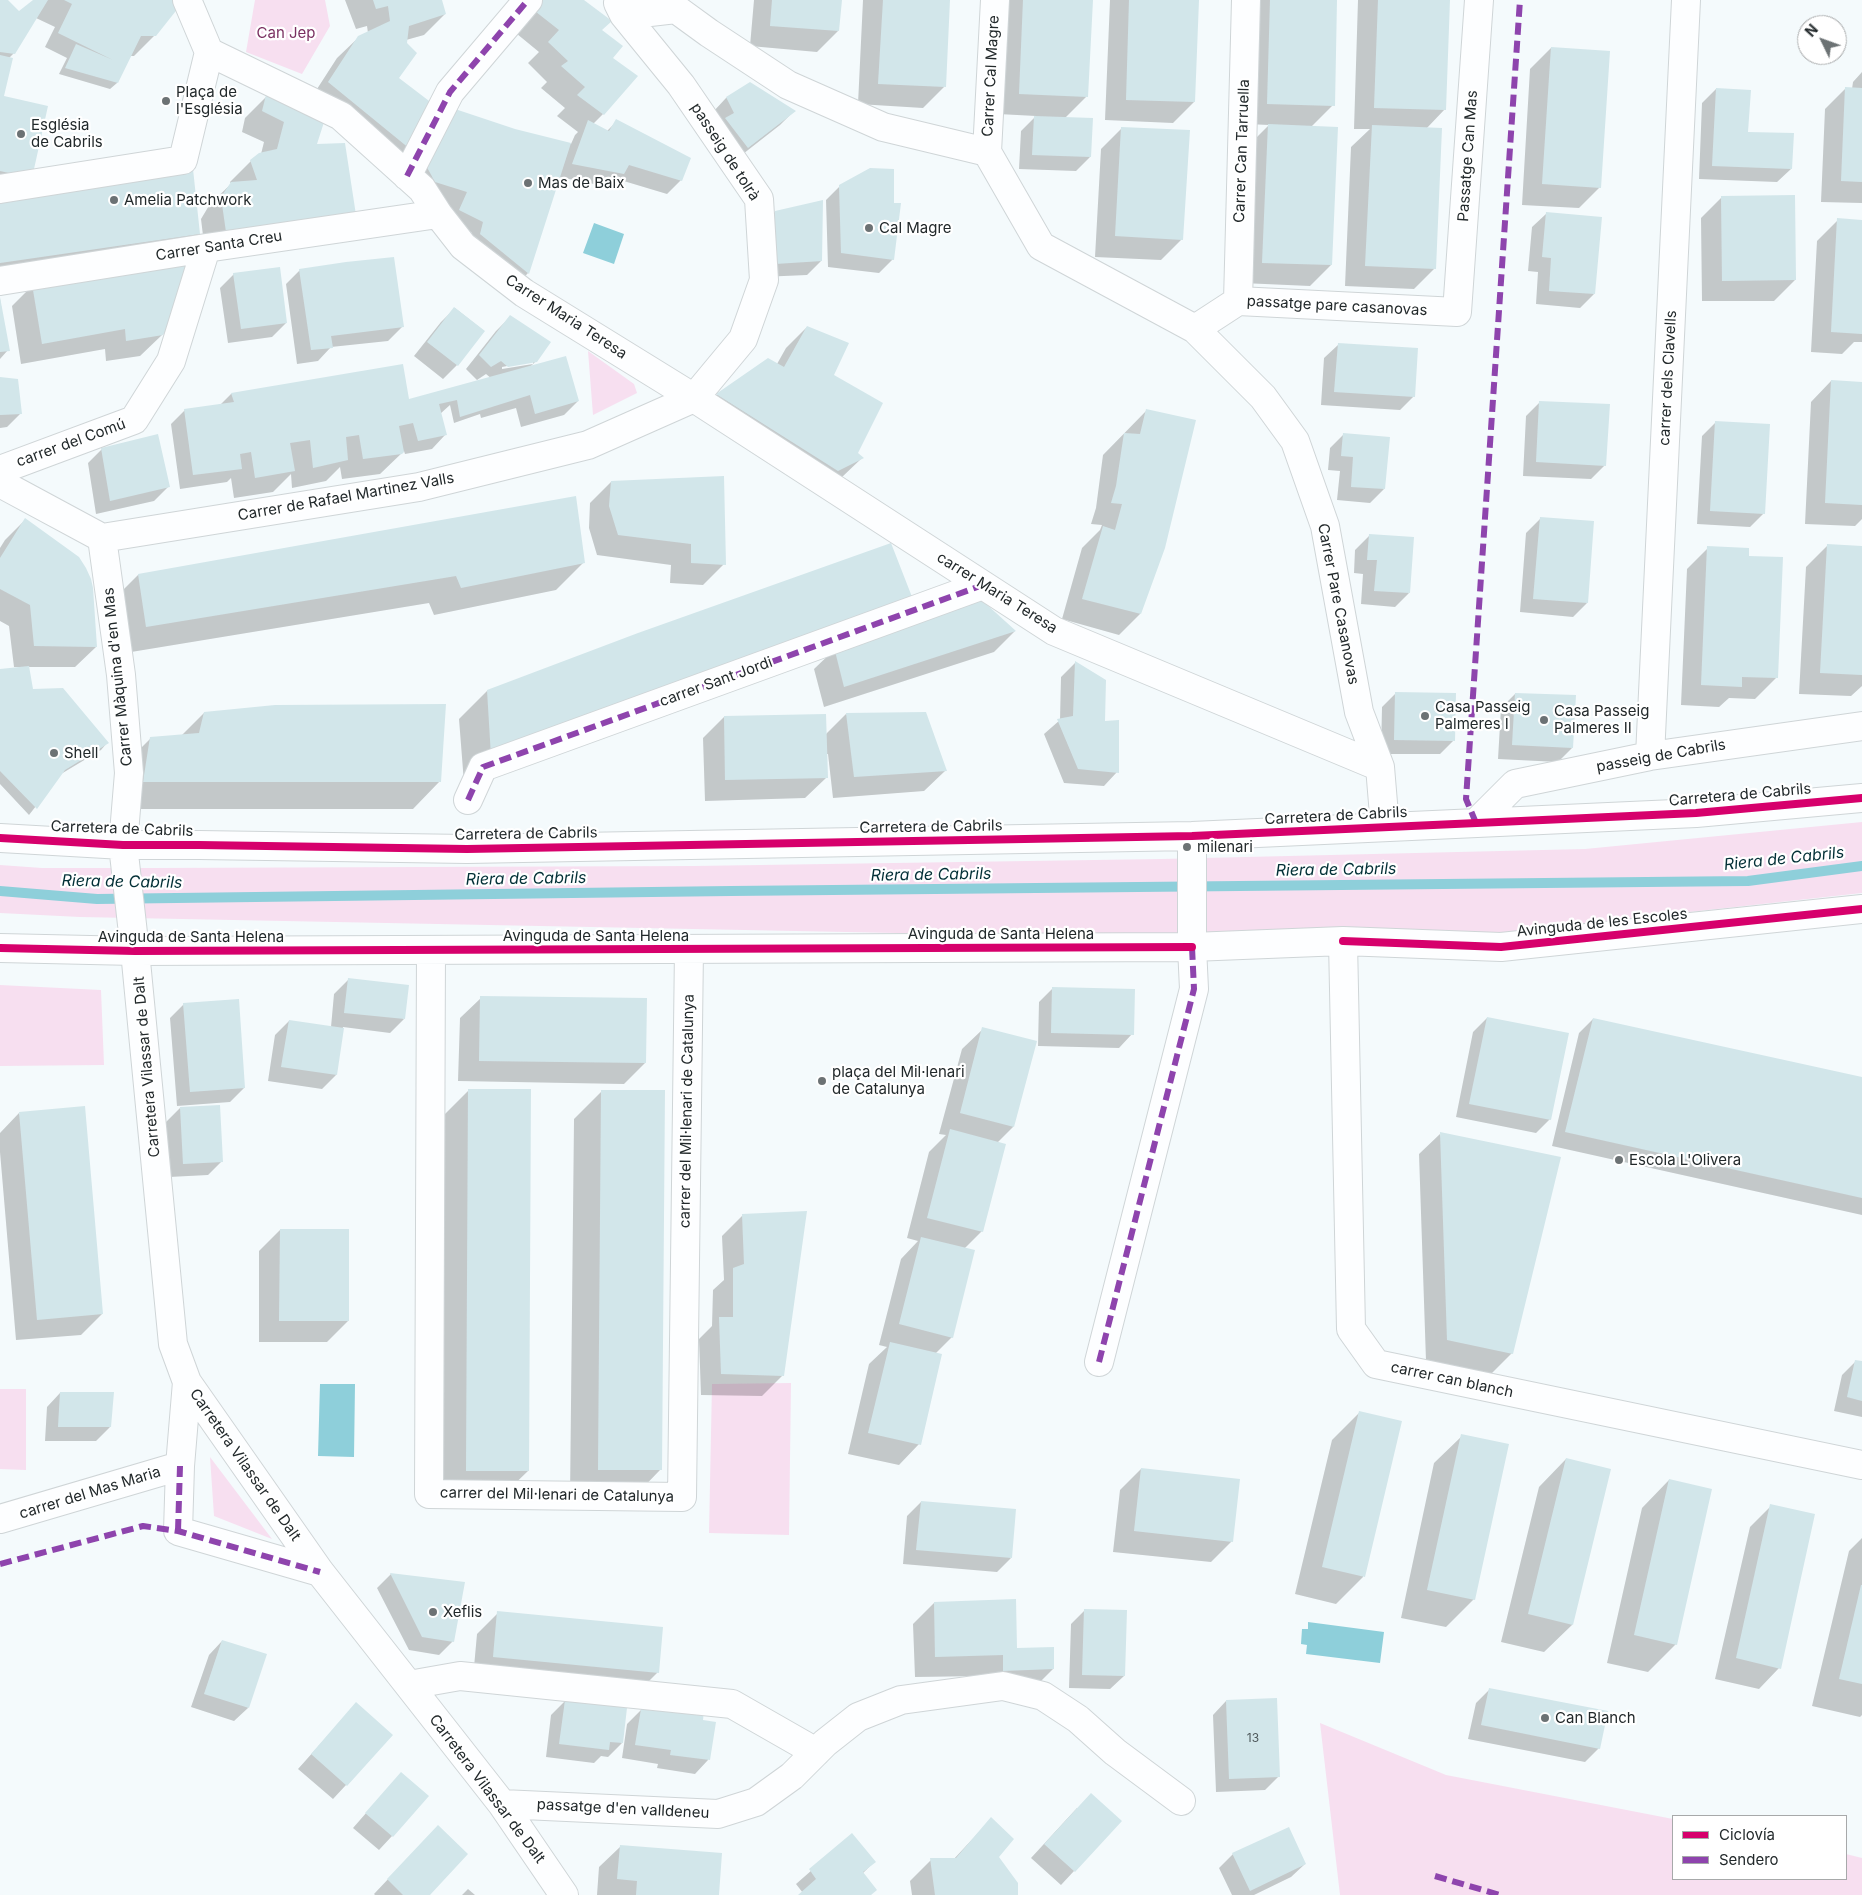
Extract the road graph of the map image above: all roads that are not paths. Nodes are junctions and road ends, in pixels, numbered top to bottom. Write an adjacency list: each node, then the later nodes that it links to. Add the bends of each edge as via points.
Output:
1 (187, 0): 9 (street)
2 (528, 0): 11 (street, via 450,92)
3 (995, 0): 10 (street, Carrer Cal Magre)
4 (1246, 0): 16 (street, Carrer Can Tarruella)
5 (1479, 0): 17 (street, Passatge Can Mas)
6 (1686, 0): 25 (street, carrer dels Clavells)
7 (677, 5): 8 (street); 10 (street, via 709,33 788,85 883,127)
8 (621, 8): 19 (street, passeig de tolrà, via 681,85 759,200 764,280 743,339)
9 (209, 52): 11 (street, Carrer Maria Teresa, via 341,116); 12 (street, via 182,160)
10 (987, 152): 18 (street, via 1041,246)
11 (407, 176): 13 (street, Carrer Maria Teresa, via 422,189)
12 (0, 189)
13 (438, 214): 14 (street, Carrer Santa Creu); 19 (street, Carrer Maria Teresa, via 463,246 524,294)
14 (206, 248): 15 (street, Carrer Santa Creu); 20 (street, carrer del Comú, via 171,361 134,420)
15 (0, 281)
16 (1238, 301): 17 (street, passatge pare casanovas); 18 (street, passatge pare casanovas)
17 (1457, 312)
18 (1194, 329): 26 (street, Carrer Pare Casanovas, via 1263,397 1295,441 1325,526 1359,712)
19 (694, 398): 22 (street, Carrer de Rafael Martinez Valls, via 588,445 419,487); 23 (street, carrer Maria Teresa)
20 (0, 470)
21 (0, 483): 22 (street)
22 (102, 538): 33 (street, Carrer Màquina d'en Mas, via 121,675 129,773)
23 (983, 585): 26 (street, carrer Maria Teresa, via 1054,631); 28 (street, carrer Sant Jordi, via 483,768)
24 (1862, 726): 25 (street, passeig de Cabrils)
25 (1650, 756): 29 (street, passeig de Cabrils, via 1515,784)
26 (1380, 767): 30 (street, Carrer Pare Casanovas)
27 (1862, 798): 29 (street, Carretera de Cabrils, via 1696,814)
28 (468, 800)
29 (1476, 823): 30 (street, Carretera de Cabrils)
30 (1385, 827): 32 (street, Carretera de Cabrils)
31 (0, 838): 33 (street, Carretera de Cabrils)
32 (1192, 845): 33 (street, Carretera de Cabrils, via 467,849 199,845); 35 (street)
33 (124, 854): 36 (street)
34 (1862, 909): 37 (street, Avinguda de les Escoles, via 1502,947)
35 (1192, 937): 37 (street, Avinguda de les Escoles); 39 (street, Avinguda de Santa Helena); 41 (street, via 1194,989)
36 (134, 939): 38 (street, Avinguda de Santa Helena); 40 (street, Avinguda de Santa Helena); 42 (street, Carretera Vilassar de Dalt, via 173,1344)
37 (1344, 941): 43 (street, carrer can blanch, via 1352,1329 1376,1364)
38 (0, 948)
39 (689, 949): 40 (street, Avinguda de Santa Helena); 40 (street, carrer del Mil·lenari de Catalunya, via 682,1497 429,1494)
40 (431, 950)
41 (1099, 1362)
42 (187, 1382): 44 (street); 46 (street, Carretera Vilassar de Dalt)
43 (1862, 1465)
44 (180, 1466): 45 (street, carrer del Mas Maria); 46 (street, via 178,1530)
45 (0, 1519)
46 (320, 1572): 47 (street, Carretera Vilassar de Dalt)
47 (409, 1685): 48 (street, via 460,1676 732,1704); 50 (street, Carretera Vilassar de Dalt)
48 (816, 1752): 49 (street, passatge d'en valldeneu, via 858,1717 901,1700 1003,1686 1042,1696 1078,1719 1115,1752); 50 (street, passatge d'en valldeneu, via 792,1776 756,1802 718,1814)
49 (1181, 1801)
50 (502, 1804): 51 (street, Carretera Vilassar de Dalt)
51 (564, 1895)

